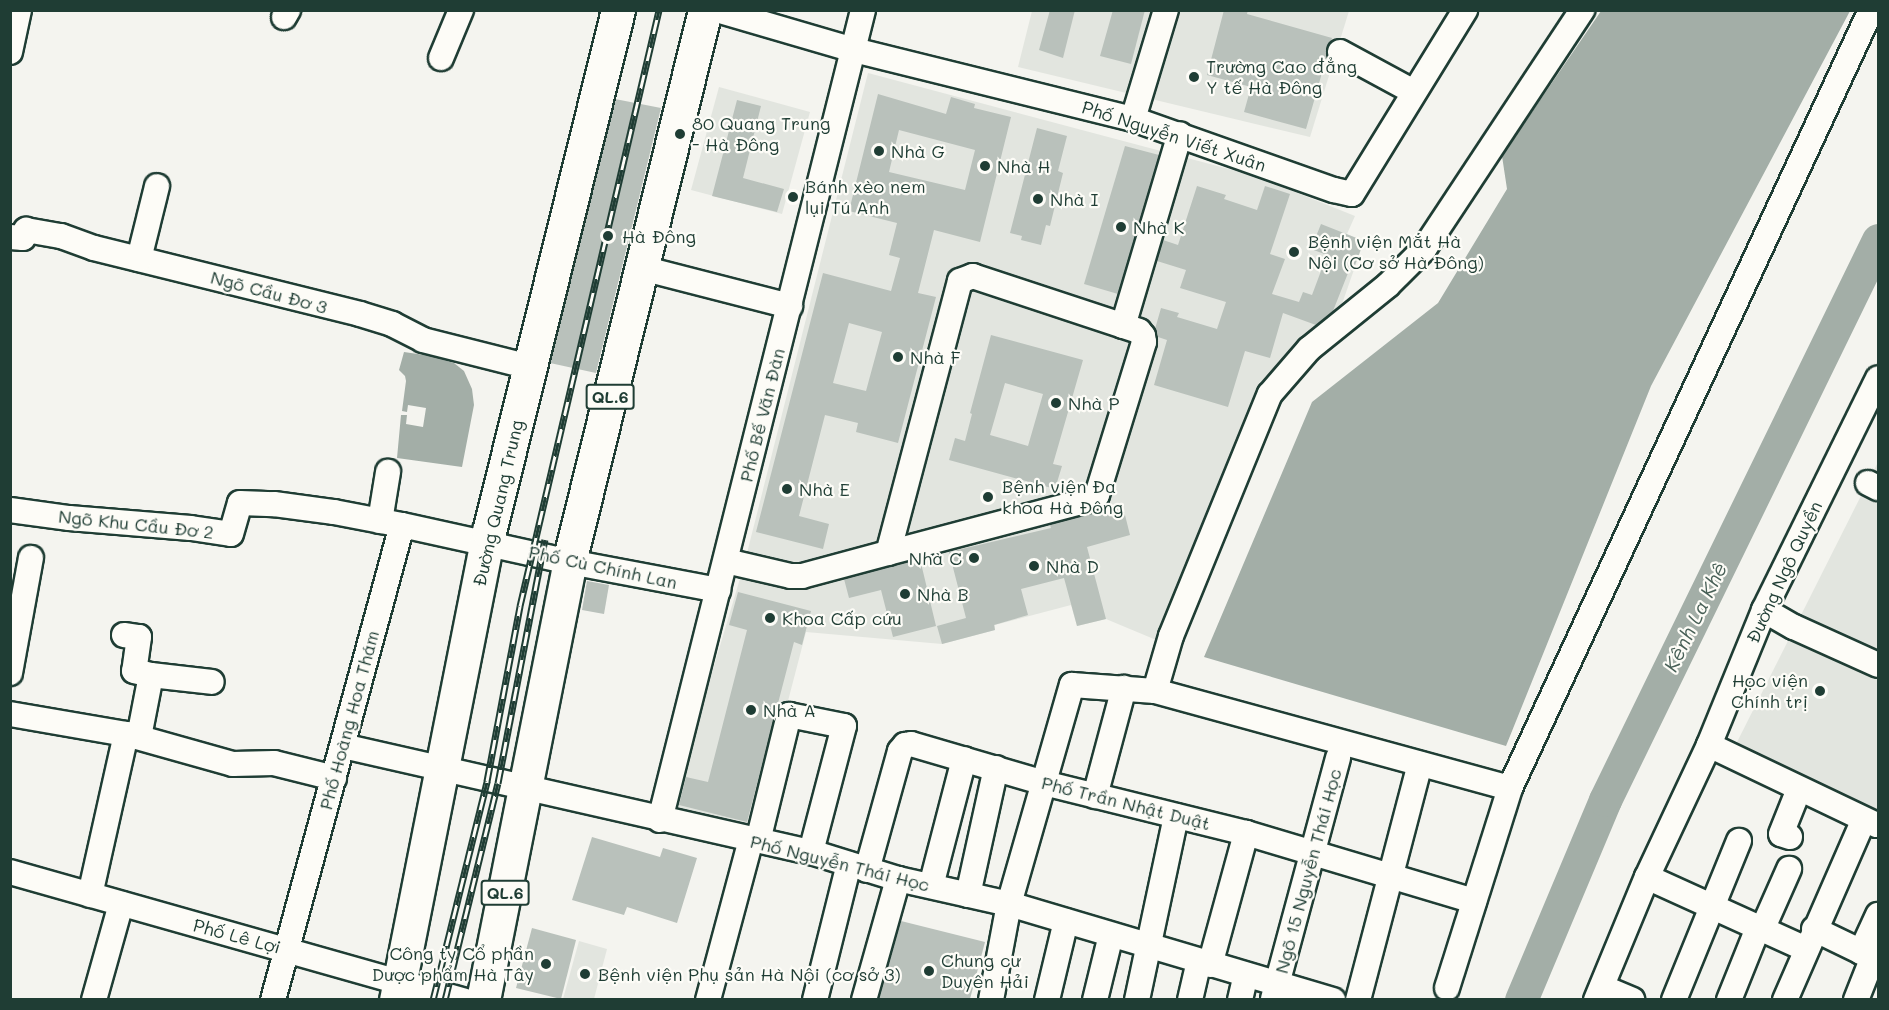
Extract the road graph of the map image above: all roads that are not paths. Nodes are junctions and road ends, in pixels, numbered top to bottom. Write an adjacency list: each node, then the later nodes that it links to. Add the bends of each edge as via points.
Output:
1 (19, 10): 12 (street)
2 (461, 10): 14 (street)
3 (618, 10): 24 (highway, Đường Quang Trung)
4 (705, 10): 21 (highway, QL.6)
5 (717, 10): 11 (street, Phố Nguyễn Viết Xuân)
6 (863, 10): 11 (street, Phố Bế Văn Đàn)
7 (1166, 10): 16 (street)
8 (1465, 10): 15 (street, Phố Nguyễn Viết Xuân)
9 (1582, 10): 43 (street, via 1424,249 1388,285 1309,350 1270,394 1171,636)
10 (1871, 10): 56 (street)
11 (854, 50): 16 (street, Phố Nguyễn Viết Xuân); 22 (street, Phố Bế Văn Đàn)
12 (10, 52)
13 (1340, 52): 15 (street)
14 (441, 58)
15 (1414, 92): 17 (street, Phố Nguyễn Viết Xuân, via 1352,194)
16 (1133, 119): 17 (street, Phố Nguyễn Viết Xuân)
17 (1180, 134): 23 (street)
18 (157, 186): 20 (street)
19 (10, 237): 20 (street, Ngõ Cầu Đơ 3, via 23,238 26,230 45,232)
20 (139, 259): 24 (street, Ngõ Cầu Đơ 3, via 360,314 423,340)
21 (642, 268): 22 (street); 33 (highway, QL.6)
22 (790, 306): 32 (street, Phố Bế Văn Đàn)
23 (1123, 326): 30 (street, via 1139,331 1144,342 1097,495); 30 (street, via 973,276 960,281)
24 (530, 367): 29 (highway, Đường Quang Trung)
25 (1878, 378): 35 (street, Đường Ngô Quyền)
26 (388, 472): 28 (street)
27 (10, 510): 28 (street, Ngõ Khu Cầu Đơ 2, via 231,534 240,502)
28 (391, 523): 29 (street); 47 (street, Phố Hoàng Hoa Thám)
29 (487, 543): 33 (street, Phố Cù Chính Lan); 52 (highway, Đường Quang Trung)
30 (888, 553): 32 (street, via 791,576)
31 (31, 558): 37 (street)
32 (726, 561): 34 (street, Phố Bế Văn Đàn)
33 (570, 562): 34 (street, Phố Cù Chính Lan); 55 (highway, QL.6)
34 (718, 590): 60 (street, Phố Bế Văn Đàn)
35 (1764, 610): 38 (street); 46 (street, Đường Ngô Quyền)
36 (124, 634): 40 (street, via 140,637 134,671)
37 (14, 639): 39 (street)
38 (1878, 665)
39 (10, 673)
40 (151, 675): 41 (street); 45 (street)
41 (212, 682)
42 (1124, 688): 43 (street); 54 (street, via 1072,685); 58 (street)
43 (1155, 691): 50 (street)
44 (10, 714): 45 (street)
45 (132, 735): 53 (street, via 233,764 274,762); 75 (street)
46 (1708, 745): 57 (street); 72 (street, Đường Ngô Quyền)
47 (343, 746): 52 (street, Phố Nguyễn Thái Học); 53 (street, Phố Hoàng Hoa Thám)
48 (1338, 758): 67 (street, Ngõ 15 Nguyễn Thái Học)
49 (964, 759): 51 (street, Phố Trần Nhật Duật); 68 (street, Phố Trần Nhật Duật, via 905,745); 74 (street)
50 (1420, 764): 56 (street); 71 (street)
51 (996, 768): 54 (street, Phố Trần Nhật Duật); 76 (street)
52 (443, 769): 55 (street, Phố Nguyễn Thái Học); 92 (highway, Đường Quang Trung)
53 (334, 778): 87 (street, Phố Hoàng Hoa Thám)
54 (1044, 783): 58 (street, Phố Trần Nhật Duật); 79 (street)
55 (526, 786): 60 (street, Phố Nguyễn Thái Học); 98 (highway, QL.6)
56 (1510, 788): 77 (street)
57 (1799, 789): 61 (street); 63 (street, via 1781,834)
58 (1095, 796): 59 (street, Phố Trần Nhật Duật)
59 (1176, 816): 62 (street, Phố Trần Nhật Duật); 86 (street)
60 (660, 820): 64 (street, Phố Nguyễn Thái Học)
61 (1871, 822): 85 (street)
62 (1246, 833): 67 (street, Phố Trần Nhật Duật); 89 (street)
63 (1790, 837)
64 (754, 840): 66 (street, Phố Nguyễn Thái Học); 66 (street, via 789,715 844,726); 99 (street)
65 (1739, 841): 80 (street)
66 (811, 852): 68 (street, Phố Nguyễn Thái Học)
67 (1311, 853): 71 (street, Phố Trần Nhật Duật); 93 (street, Ngõ 15 Nguyễn Thái Học)
68 (858, 867): 73 (street, Phố Nguyễn Thái Học); 100 (street)
69 (1789, 869): 83 (street)
70 (10, 872): 75 (street, Phố Lê Lợi)
71 (1390, 874): 77 (street, Phố Trần Nhật Duật); 109 (street)
72 (1647, 877): 80 (street); 94 (street, Đường Ngô Quyền)
73 (898, 879): 74 (street, Phố Nguyễn Thái Học); 101 (street)
74 (931, 886): 76 (street, Phố Nguyễn Thái Học)
75 (90, 895): 78 (street, Phố Lê Lợi)
76 (968, 895): 79 (street, Phố Nguyễn Thái Học)
77 (1474, 900): 91 (street)
78 (121, 904): 87 (street, Phố Lê Lợi); 95 (street)
79 (1009, 904): 82 (street, Phố Nguyễn Thái Học); 102 (street)
80 (1711, 905): 83 (street); 111 (street)
81 (1878, 915): 88 (street)
82 (1066, 921): 84 (street, Phố Nguyễn Thái Học); 103 (street)
83 (1760, 929): 85 (street); 112 (street)
84 (1111, 935): 86 (street, Phố Nguyễn Thái Học); 104 (street)
85 (1810, 939): 88 (street); 113 (street)
86 (1149, 947): 89 (street, Phố Nguyễn Thái Học); 105 (street)
87 (287, 950): 92 (street, Phố Lê Lợi); 96 (street, Phố Hoàng Hoa Thám)
88 (1871, 956): 114 (street)
89 (1205, 963): 90 (street, Phố Nguyễn Thái Học); 106 (street)
90 (1246, 975): 93 (street, Phố Nguyễn Thái Học); 107 (street)
91 (1447, 988)
92 (398, 991): 97 (street, Phố Lê Lợi)
93 (1275, 991): 108 (street, Phố Nguyễn Thái Học)
94 (1599, 993): 110 (street)
95 (94, 999)
96 (273, 999)
97 (463, 999)
98 (483, 999)
99 (708, 999)
100 (815, 999)
101 (864, 999)
102 (991, 999)
103 (1047, 999)
104 (1095, 999)
105 (1137, 999)
106 (1190, 999)
107 (1239, 999)
108 (1333, 999)
109 (1358, 999)
110 (1632, 999)
111 (1674, 999)
112 (1729, 999)
113 (1785, 999)
114 (1856, 999)

